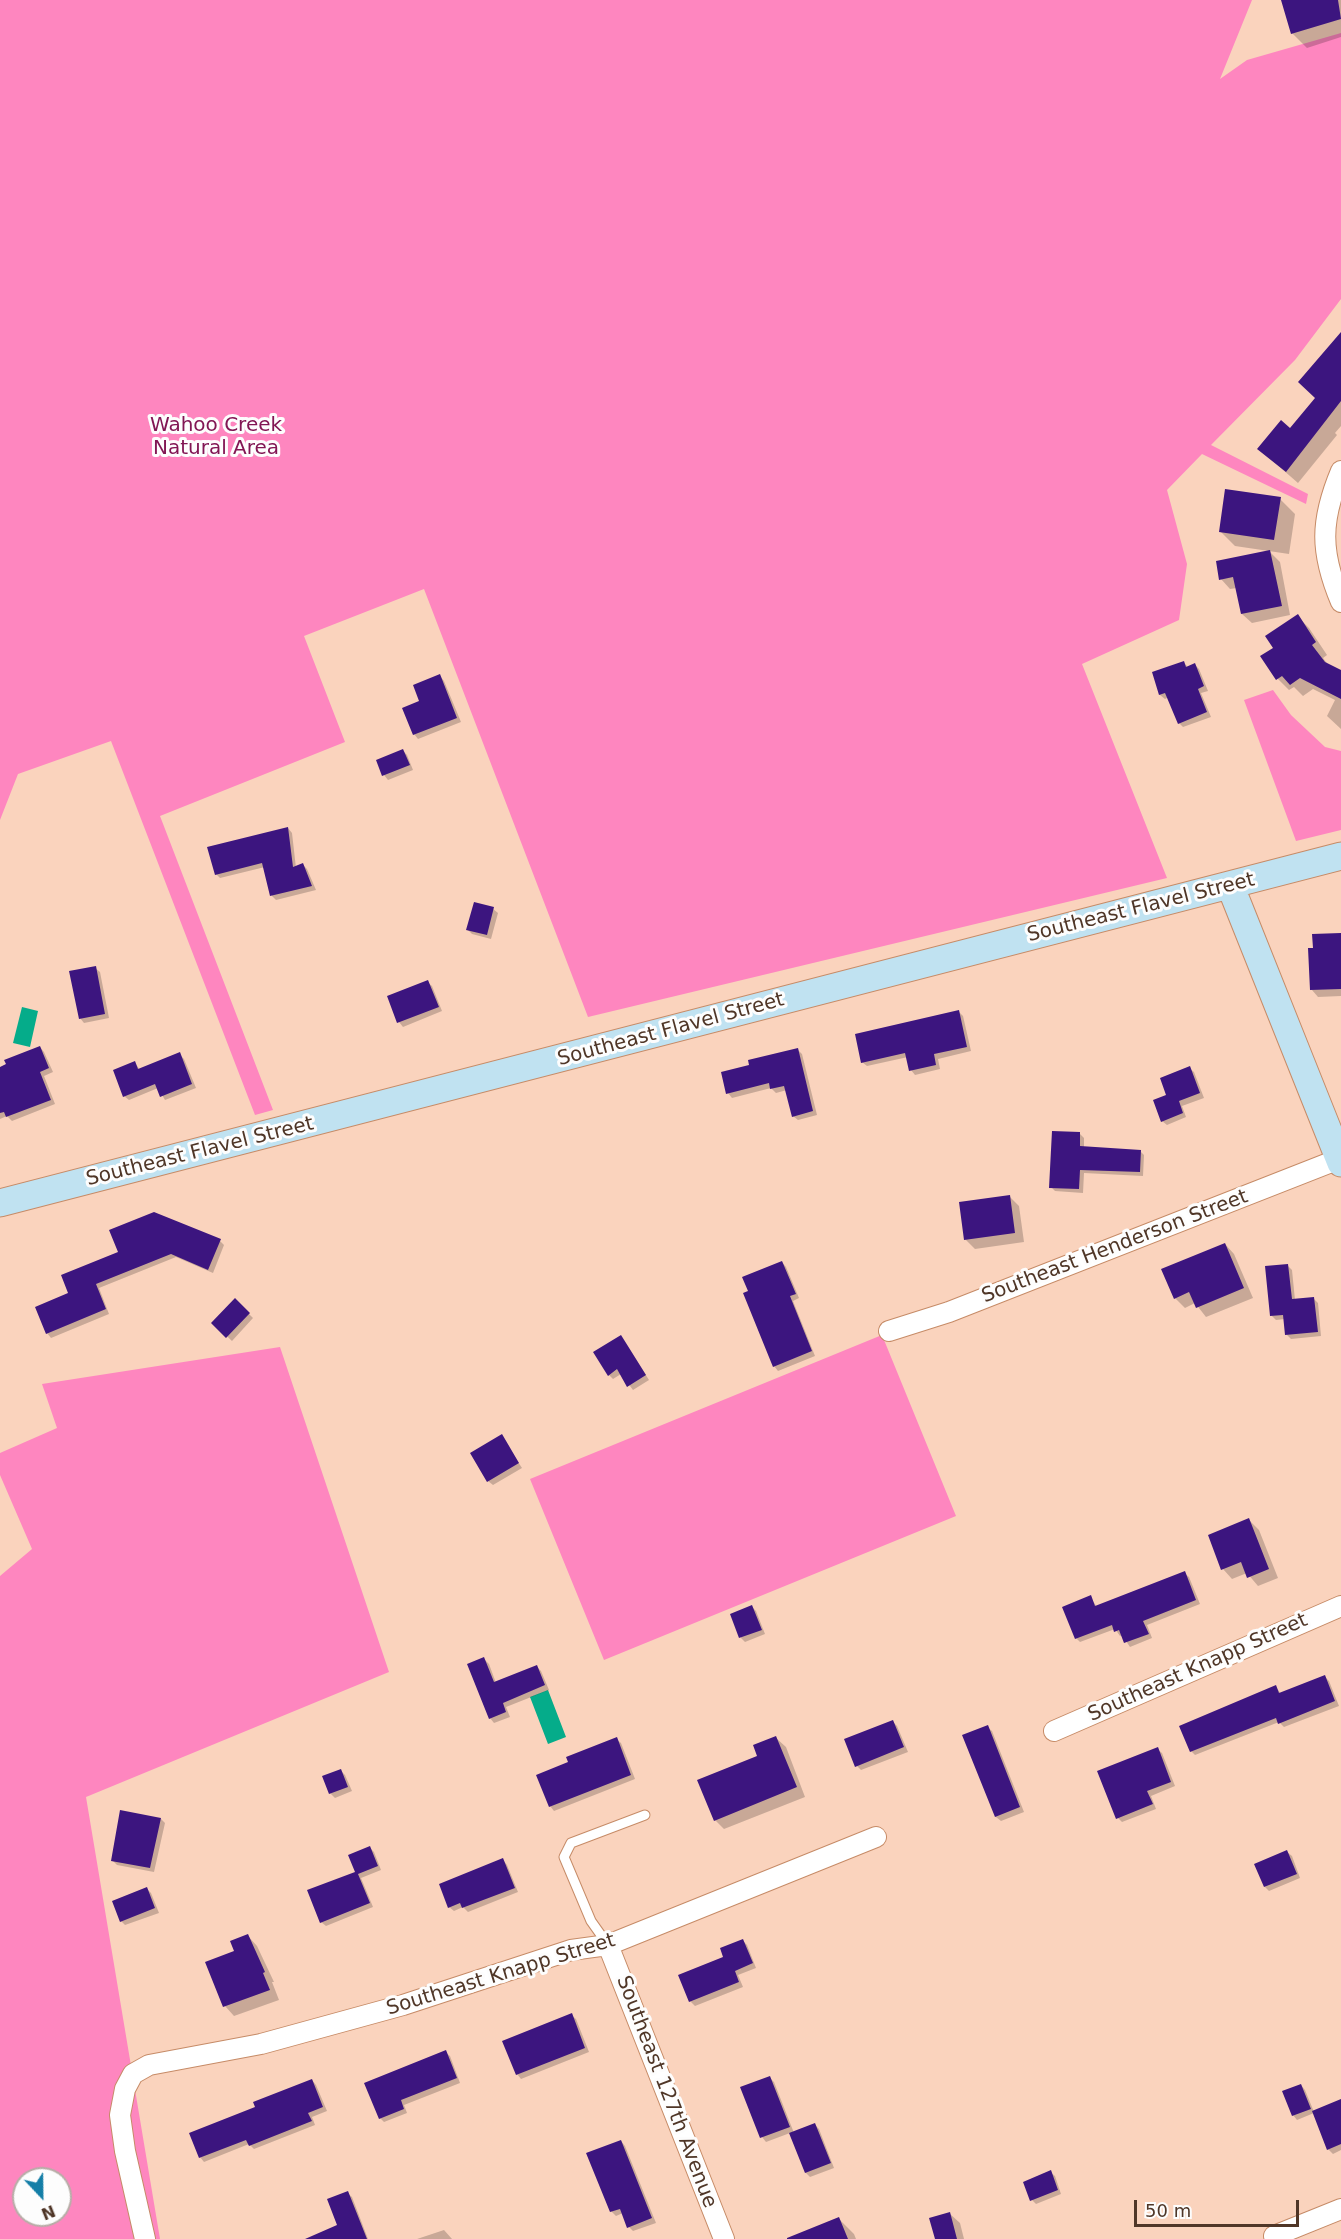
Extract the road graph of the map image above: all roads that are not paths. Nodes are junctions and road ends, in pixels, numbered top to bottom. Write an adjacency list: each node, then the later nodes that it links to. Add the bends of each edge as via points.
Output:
1 (1341, 471): 2 (street, via 1324,530 1325,555)
2 (1341, 602)
3 (1341, 856): 4 (street, Southeast Flavel Street)
4 (1230, 885): 5 (street); 6 (street, Southeast Flavel Street)
5 (1340, 1161): 7 (street, Southeast Henderson Street, via 949,1312)
6 (0, 1203)
7 (889, 1331)
8 (1341, 1606): 9 (street, Southeast Knapp Street)
9 (1054, 1731)
10 (645, 1815): 12 (lane, via 571,1843 564,1857 591,1921)
11 (876, 1837): 12 (street, Southeast Knapp Street)
12 (608, 1945): 15 (street, Southeast Knapp Street, via 571,1950 414,2001 261,2044 149,2065 133,2074 125,2089 120,2115 124,2151); 16 (street, Southeast 127th Avenue)
13 (1341, 2209): 14 (street)
14 (1274, 2236)
15 (145, 2239)
16 (724, 2239)

